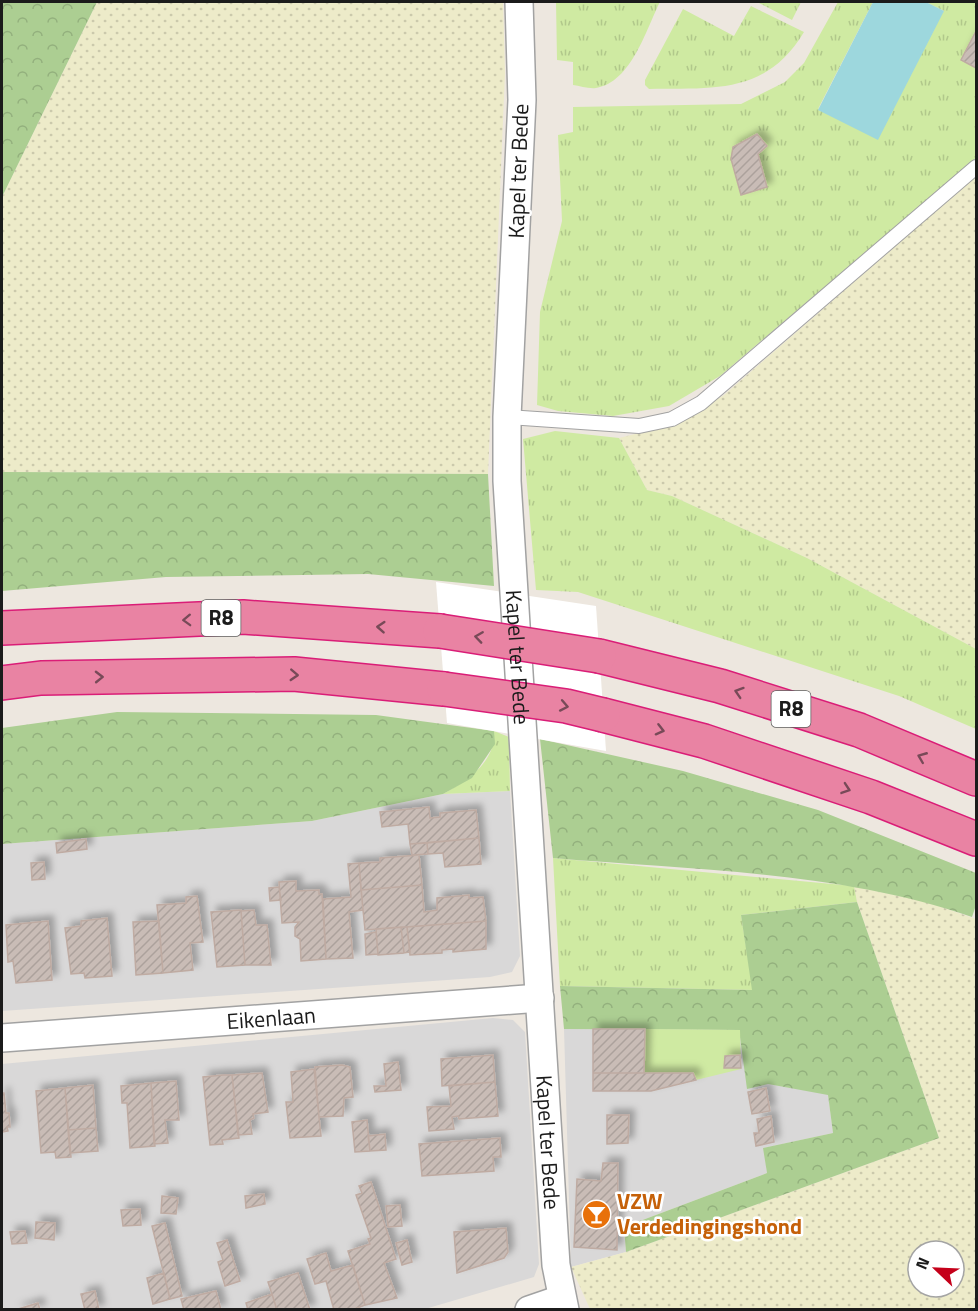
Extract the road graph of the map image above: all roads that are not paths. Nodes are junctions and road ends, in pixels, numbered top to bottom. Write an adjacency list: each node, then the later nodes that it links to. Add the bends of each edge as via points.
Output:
1 (519, 2): 3 (street, Kapel ter Bede, via 522,100)
2 (976, 167): 3 (lane, via 700,403 672,419 639,426)
3 (507, 417): 8 (street, Kapel ter Bede, via 513,585)
4 (2, 628): 6 (highway, R8, one-way to 4, bridge, via 859,730 720,686 599,656 440,631 243,617)
5 (2, 683): 7 (highway, one-way to 7, bridge, via 41,678 294,674 566,706 705,741 871,797)
6 (976, 779)
7 (976, 839)
8 (540, 998): 9 (street, Eikenlaan); 10 (street, Kapel ter Bede, via 555,1265)
9 (2, 1038)
10 (563, 1304): 11 (street)
11 (529, 1310)

